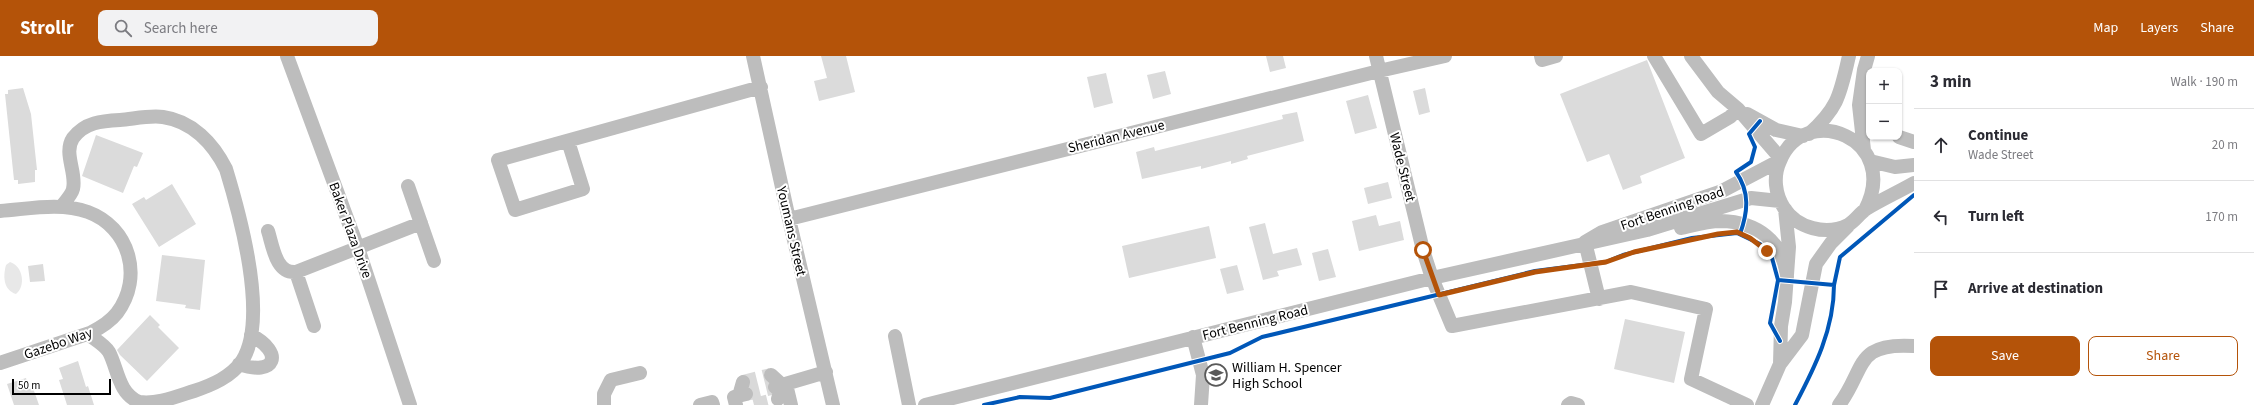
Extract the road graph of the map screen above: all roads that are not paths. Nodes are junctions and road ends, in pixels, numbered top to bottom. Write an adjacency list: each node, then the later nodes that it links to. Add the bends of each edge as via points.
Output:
1 (287, 56): 34 (street, Baker Plaza Drive)
2 (753, 56): 14 (street, Youmans Street)
3 (1376, 56): 11 (street, Wade Street)
4 (1445, 56): 11 (street, Sheridan Avenue)
5 (1541, 56): 6 (street, via 1542,60)
6 (1556, 56)
7 (1654, 56): 15 (street, via 1701,134 1730,117)
8 (1691, 56): 15 (street, via 1718,92)
9 (1849, 56): 16 (street, via 1841,94 1827,118)
10 (1868, 56): 12 (street)
11 (1379, 70): 29 (street, Sheridan Avenue); 38 (street, Wade Street)
12 (1864, 70): 13 (street); 20 (street, via 1859,105)
13 (1866, 82)
14 (761, 87): 18 (street); 29 (street, Youmans Street)
15 (1738, 109): 16 (street, via 1776,130); 21 (street)
16 (1806, 135): 20 (street, via 1833,132 1845,135); 21 (street, via 1786,149)
17 (1902, 137): 19 (street)
18 (568, 141): 18 (street, via 498,160 515,210 584,189)
19 (1914, 142)
20 (1867, 155): 22 (street, via 1895,167); 28 (street, via 1874,186)
21 (1780, 160): 25 (street, via 1776,188); 33 (street, Fort Benning Road, via 1722,191 1602,232)
22 (1914, 165)
23 (1914, 183): 28 (street)
24 (408, 186): 30 (street)
25 (1782, 205): 28 (street, via 1802,225 1819,230 1836,229); 31 (street, Fort Benning Road, via 1751,198); 37 (street, via 1789,247)
26 (61, 207): 27 (street, Gazebo Way); 41 (street, Gazebo Way, via 68,206 89,212 108,223 122,238 128,254 130,276 117,313 104,325); 42 (street, via 73,189 70,146 73,138 87,126 99,121 162,116 195,130 218,153 231,186 252,278)
27 (0, 211)
28 (1861, 214): 48 (street, via 1831,243 1816,264 1802,335)
29 (789, 219): 49 (street, Youmans Street)
30 (421, 224): 34 (street); 35 (street)
31 (1647, 230): 33 (street, Fort Benning Road); 37 (street, via 1666,230 1719,221 1753,227 1775,244 1781,253)
32 (268, 231): 36 (street, via 280,267 289,273)
33 (1585, 242): 38 (street, Fort Benning Road); 39 (street)
34 (358, 248): 36 (street); 51 (street, Baker Plaza Drive)
35 (434, 261)
36 (296, 272): 40 (street)
37 (1787, 277): 48 (street, via 1781,326)
38 (1432, 278): 39 (street, Wade Street, via 1452,326); 44 (street, Fort Benning Road)
39 (1599, 299): 62 (street, via 1631,292 1706,309 1691,379)
40 (314, 326)
41 (88, 334): 46 (street, Gazebo Way); 47 (street, via 108,351 120,383 131,397 140,403 153,405 205,388 219,381)
42 (251, 335): 47 (street, via 250,343); 47 (street, via 270,348 271,362 260,369)
43 (895, 336): 57 (street)
44 (1193, 337): 58 (street, Fort Benning Road); 59 (street, via 1203,375)
45 (1914, 346): 64 (street, via 1898,345 1883,348 1869,355 1861,363 1846,396)
46 (0, 363)
47 (239, 364)
48 (1780, 364): 63 (street)
49 (826, 372): 55 (street, via 778,386); 56 (street, Youmans Street)
50 (640, 373): 52 (street, via 611,380 604,394)
51 (410, 405)
52 (604, 405)
53 (700, 405): 54 (street, via 712,402)
54 (713, 405)
55 (791, 405)
56 (833, 405)
57 (909, 405)
58 (925, 405)
59 (1201, 405)
60 (1568, 405): 61 (street)
61 (1578, 405)
62 (1747, 405)
63 (1762, 405)
64 (1839, 405)

